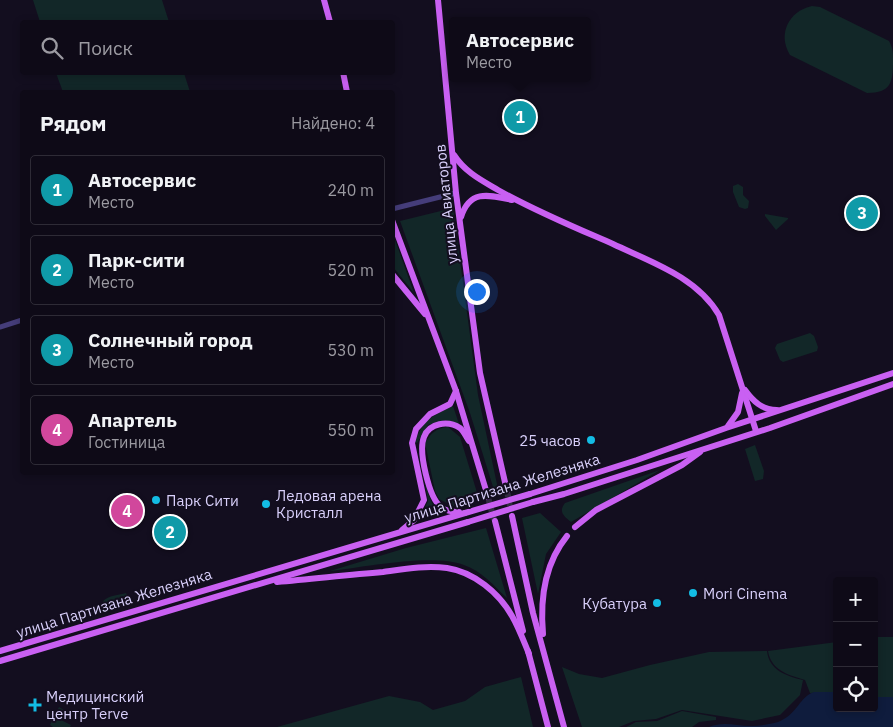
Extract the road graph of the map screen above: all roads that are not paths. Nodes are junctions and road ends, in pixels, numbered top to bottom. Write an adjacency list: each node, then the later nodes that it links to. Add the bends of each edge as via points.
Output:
1 (324, 0): 3 (main road)
2 (438, 0): 6 (main road, улица Авиаторов)
3 (329, 20)
4 (344, 75): 5 (main road)
5 (347, 90)
6 (453, 154): 7 (main road, улица Авиаторов); 8 (main road, via 466,170)
7 (456, 193): 9 (street); 10 (main road, улица Авиаторов)
8 (518, 201): 10 (main road, via 481,195 463,209); 18 (main road, via 672,272 698,289 719,315)
9 (395, 208)
10 (460, 221): 26 (main road, улица Авиаторов, via 480,373)
11 (395, 228): 14 (main road)
12 (395, 278): 14 (main road)
13 (20, 321): 15 (street)
14 (430, 322): 19 (main road)
15 (0, 326)
16 (893, 373): 20 (main road, улица Партизана Железняка)
17 (893, 384): 23 (main road, улица Партизана Железняка)
18 (742, 386): 20 (main road, via 764,408); 21 (main road); 22 (main road, via 738,412)
19 (456, 391): 25 (main road); 32 (main road, via 450,404 430,414 416,429 412,443 424,500 414,520)
20 (784, 410): 21 (main road, улица Партизана Железняка)
21 (753, 420): 22 (main road, улица Партизана Железняка); 23 (main road)
22 (726, 428): 28 (main road, улица Партизана Железняка, bridge, via 637,460)
23 (756, 431): 24 (main road, улица Партизана Железняка)
24 (703, 449): 31 (main road, via 682,466 596,510); 34 (main road, улица Партизана Железняка, bridge, via 564,494)
25 (475, 452): 27 (main road); 28 (main road, via 463,432 453,425 435,426 423,439 423,460 434,500 447,511)
26 (507, 491)
27 (488, 497)
28 (465, 512): 32 (main road, улица Партизана Железняка)
29 (512, 516): 36 (main road)
30 (495, 521): 37 (main road)
31 (575, 527)
32 (395, 534): 35 (main road, улица Партизана Железняка)
33 (567, 536): 36 (main road, via 554,556 542,596)
34 (265, 582): 37 (main road, via 422,567 464,572 503,603); 38 (main road, улица Партизана Железняка)
35 (0, 651)
36 (544, 651): 40 (main road)
37 (529, 654): 39 (main road)
38 (0, 661)
39 (548, 727)
40 (564, 727)

